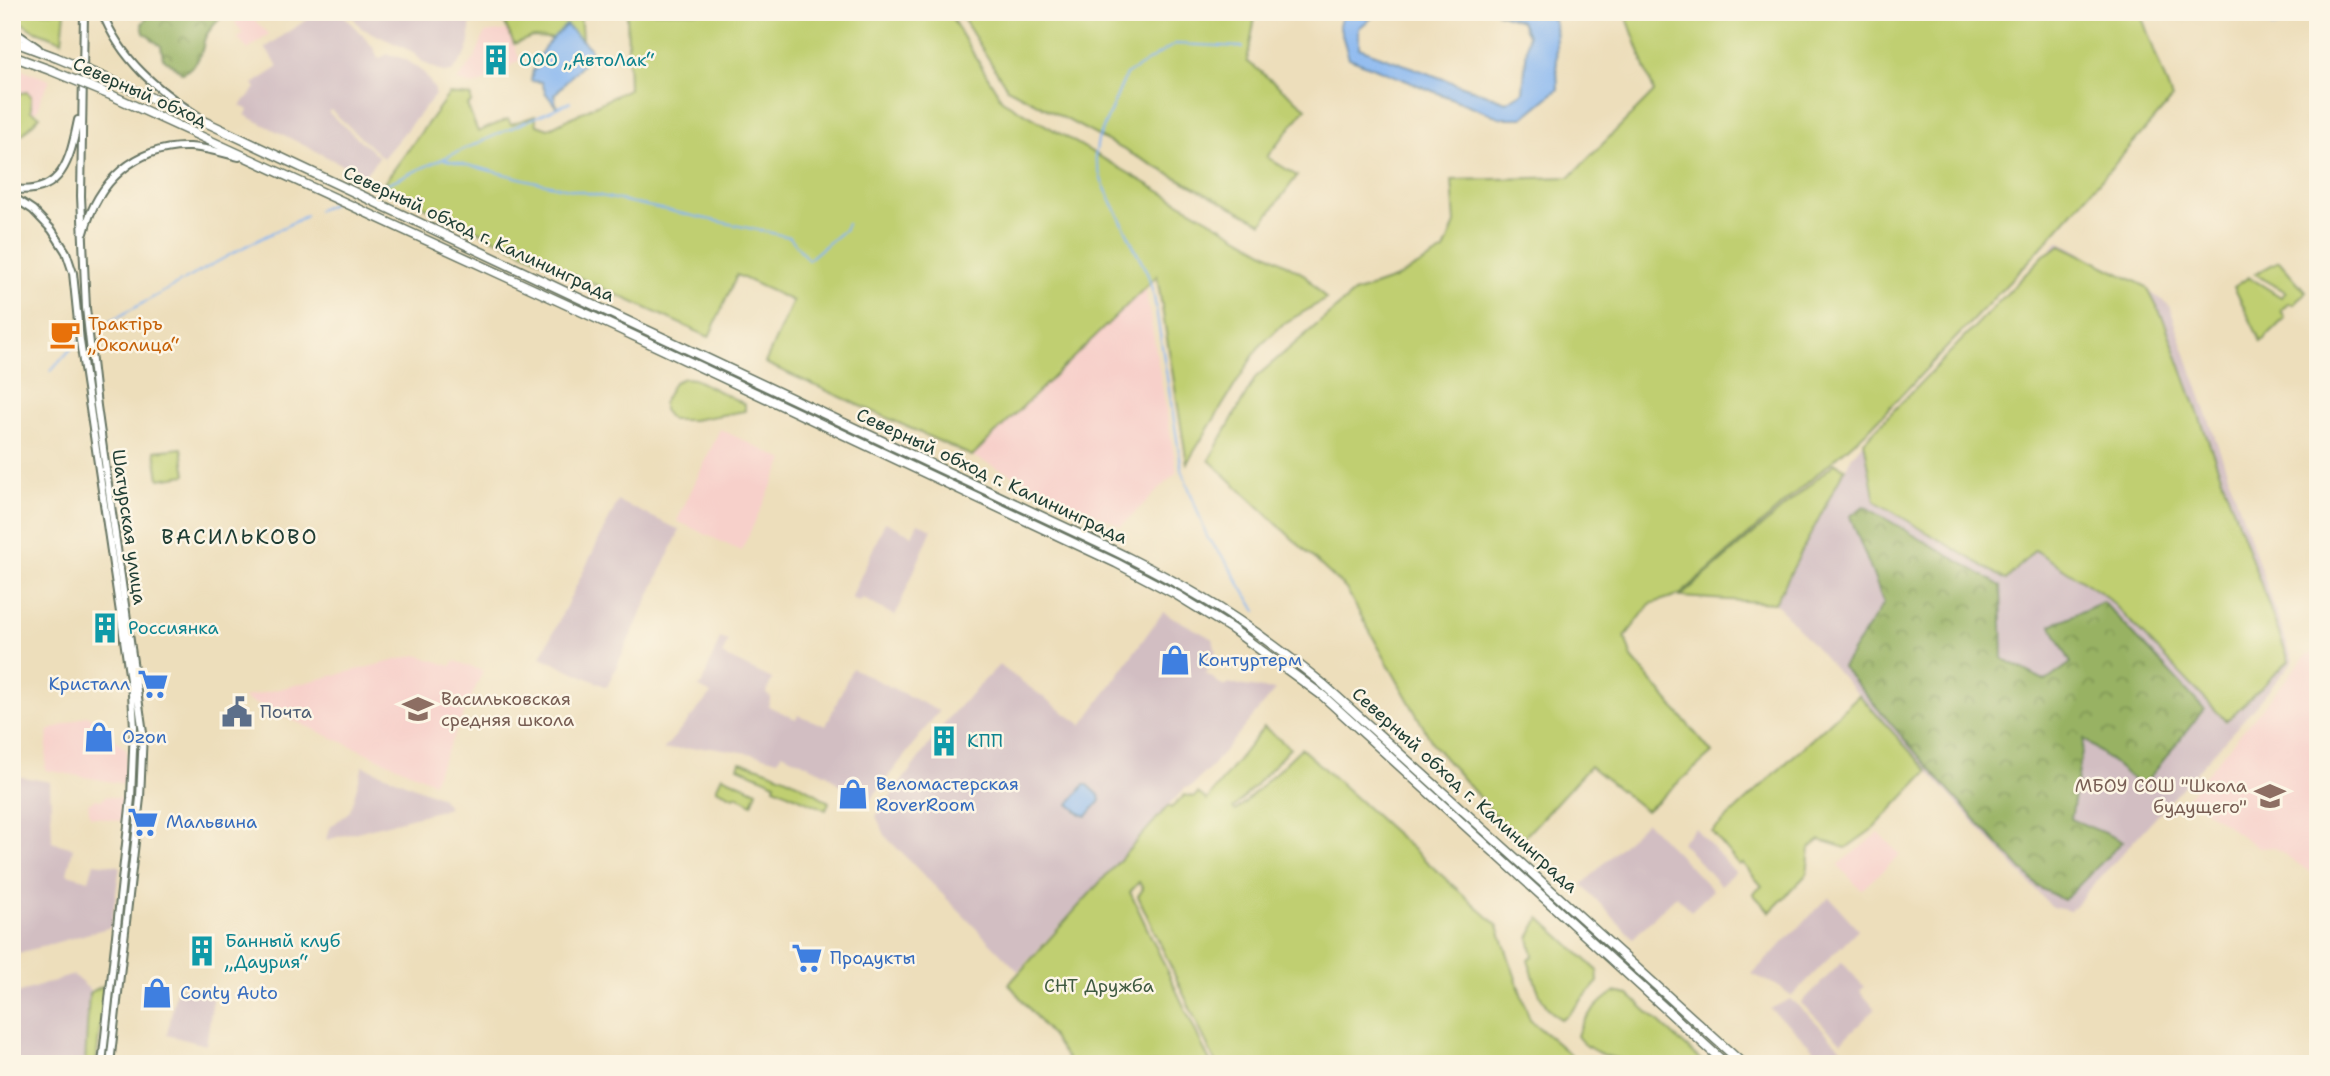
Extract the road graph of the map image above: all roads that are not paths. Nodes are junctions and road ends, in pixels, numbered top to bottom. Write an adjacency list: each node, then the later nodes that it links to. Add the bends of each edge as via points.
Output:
1 (85, 12): 8 (main road)
2 (102, 12): 9 (main road, via 118,44 142,74)
3 (12, 30): 5 (main road)
4 (12, 41): 5 (highway, Северный обход)
5 (45, 53): 7 (highway, Северный обход, bridge)
6 (12, 55): 10 (highway, Северный обход, bridge)
7 (118, 83): 9 (highway, Северный обход г. Калининграда)
8 (81, 107): 11 (main road, via 71,156 61,174 40,187); 14 (main road)
9 (214, 126): 21 (highway, Северный обход г. Калининграда, via 1070,530 1209,602 1296,662 1349,706)
10 (254, 161): 13 (highway, Северный обход); 14 (main road, via 186,147 163,149 137,159 101,192 88,216)
11 (12, 190)
12 (12, 196): 16 (main road, Шатурская улица, via 40,216 59,239 73,273 132,694)
13 (367, 214): 20 (highway, Северный обход г. Калининграда, via 1096,554 1212,616 1339,710)
14 (82, 245): 15 (main road, Шатурская улица, via 90,340 137,676)
15 (142, 782): 16 (main road); 17 (main road, Шатурская улица)
16 (131, 790): 17 (main road); 18 (main road, Шатурская улица)
17 (140, 798): 19 (main road, Шатурская улица)
18 (102, 1064)
19 (110, 1064)
20 (1726, 1064)
21 (1743, 1064)

